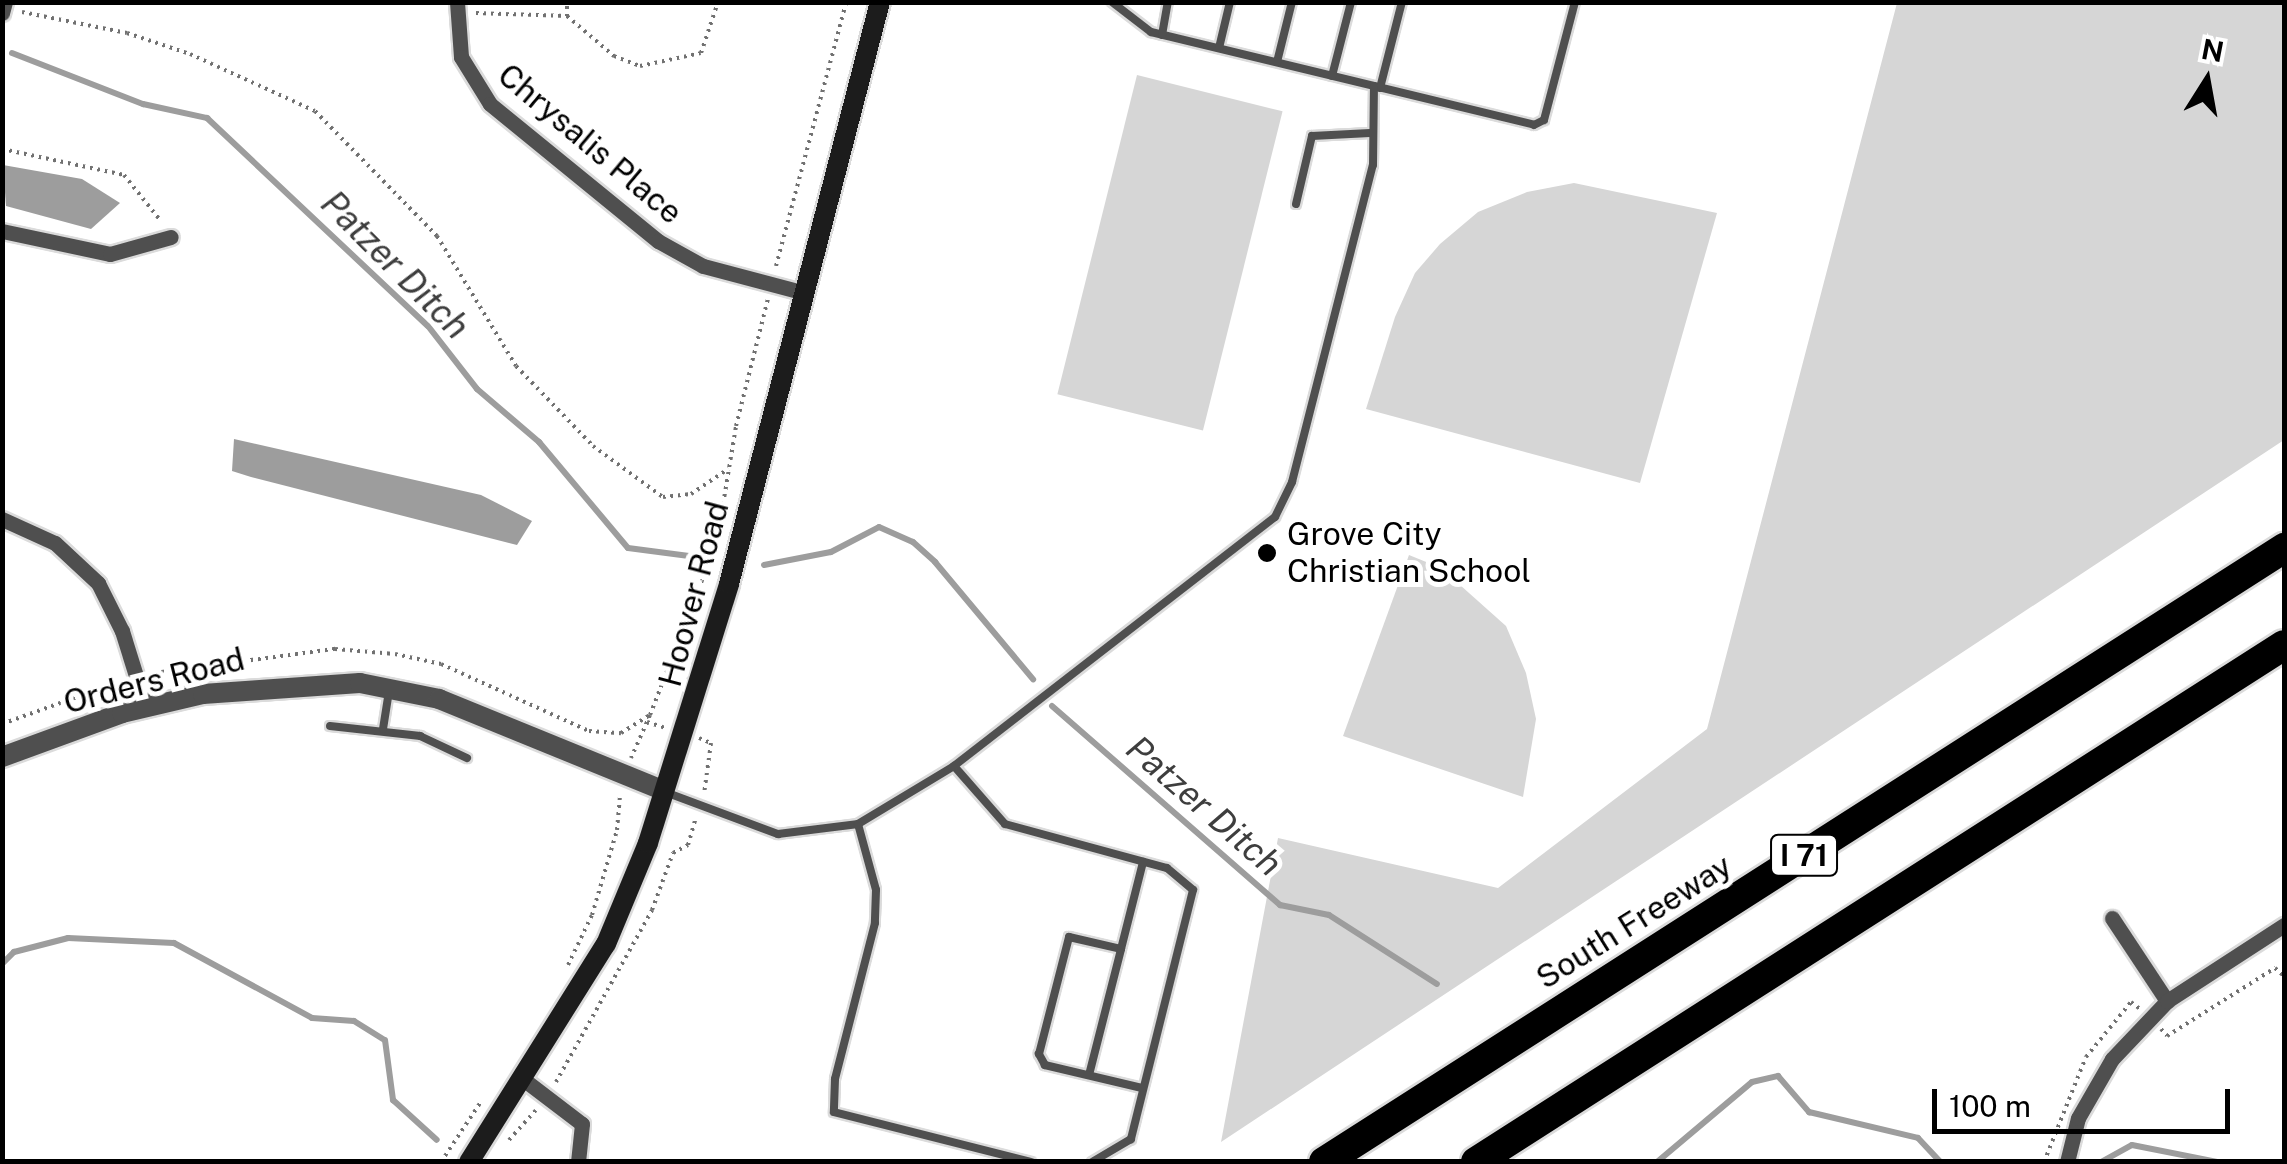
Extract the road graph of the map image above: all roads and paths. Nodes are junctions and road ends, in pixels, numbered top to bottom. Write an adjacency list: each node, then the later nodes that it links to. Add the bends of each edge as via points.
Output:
1 (567, 2): 14 (path)
2 (718, 2): 14 (path, via 701,53 640,66 614,56)
3 (846, 2): 25 (path)
4 (880, 2): 26 (main road, Hoover Road)
5 (1112, 2): 15 (lane)
6 (1168, 2): 15 (lane)
7 (1230, 2): 16 (lane)
8 (1292, 2): 17 (lane)
9 (1351, 2): 18 (lane)
10 (1402, 2): 19 (lane)
11 (1575, 2): 19 (lane, via 1544,120 1534,125)
12 (457, 6): 14 (path, via 500,17); 25 (street, Chrysalis Place, via 461,57 490,104 658,242 704,266)
13 (4, 8): 27 (path, via 127,33 282,92 314,112 437,236 516,366 594,446 664,497 691,494)
14 (567, 16)
15 (1162, 35): 16 (lane)
16 (1218, 48): 17 (lane)
17 (1277, 62): 18 (lane)
18 (1332, 76): 19 (lane)
19 (1377, 87): 20 (lane)
20 (1370, 133): 22 (lane, via 1312,136); 40 (lane, via 1373,165 1292,482 1275,517)
21 (2, 149): 24 (path, via 124,176)
22 (1296, 204)
23 (2, 232): 24 (street, via 110,254)
24 (171, 237)
25 (772, 285): 26 (street, Chrysalis Place); 27 (path)
26 (805, 293): 42 (main road, Hoover Road, via 698,694)
27 (728, 470): 34 (path, via 717,541)
28 (2, 519): 31 (street, via 55,543 98,583)
29 (2284, 548): 59 (highway, South Freeway / I 71)
30 (2284, 646): 60 (highway, I 71)
31 (137, 677): 33 (street); 34 (path, via 237,657 335,649 440,664 589,731 621,733); 35 (path)
32 (389, 686): 33 (street, Orders Road, via 260,686); 37 (lane); 41 (street, Orders Road, via 440,699)
33 (146, 708): 38 (street, Orders Road)
34 (650, 716): 41 (path)
35 (2, 724)
36 (330, 726): 37 (lane)
37 (383, 729): 39 (lane)
38 (2, 758)
39 (467, 758)
40 (954, 766): 43 (lane); 44 (lane, via 1005,824)
41 (626, 776): 42 (street, Orders Road); 48 (path, via 592,915)
42 (664, 791): 43 (lane, via 778,834); 51 (main road, Hoover Road, via 618,919)
43 (858, 824): 57 (lane, via 876,890 876,923 835,1080 834,1112)
44 (1143, 862): 47 (lane); 52 (lane, via 1167,868 1193,890)
45 (2112, 918): 49 (street)
46 (2284, 928): 49 (street)
47 (1120, 949): 50 (lane); 50 (lane, via 1068,936 1038,1054 1045,1065)
48 (559, 980)
49 (2166, 1000): 61 (street, via 2093,1088)
50 (1089, 1075): 52 (lane)
51 (523, 1080): 55 (main road, Hoover Road); 56 (street, via 582,1124)
52 (1142, 1088): 58 (lane, via 1130,1139)
53 (486, 1095): 54 (path)
54 (441, 1162)
55 (469, 1162)
56 (578, 1162)
57 (1031, 1162)
58 (1092, 1162)
59 (1324, 1162)
60 (1476, 1162)
61 (2067, 1162)

